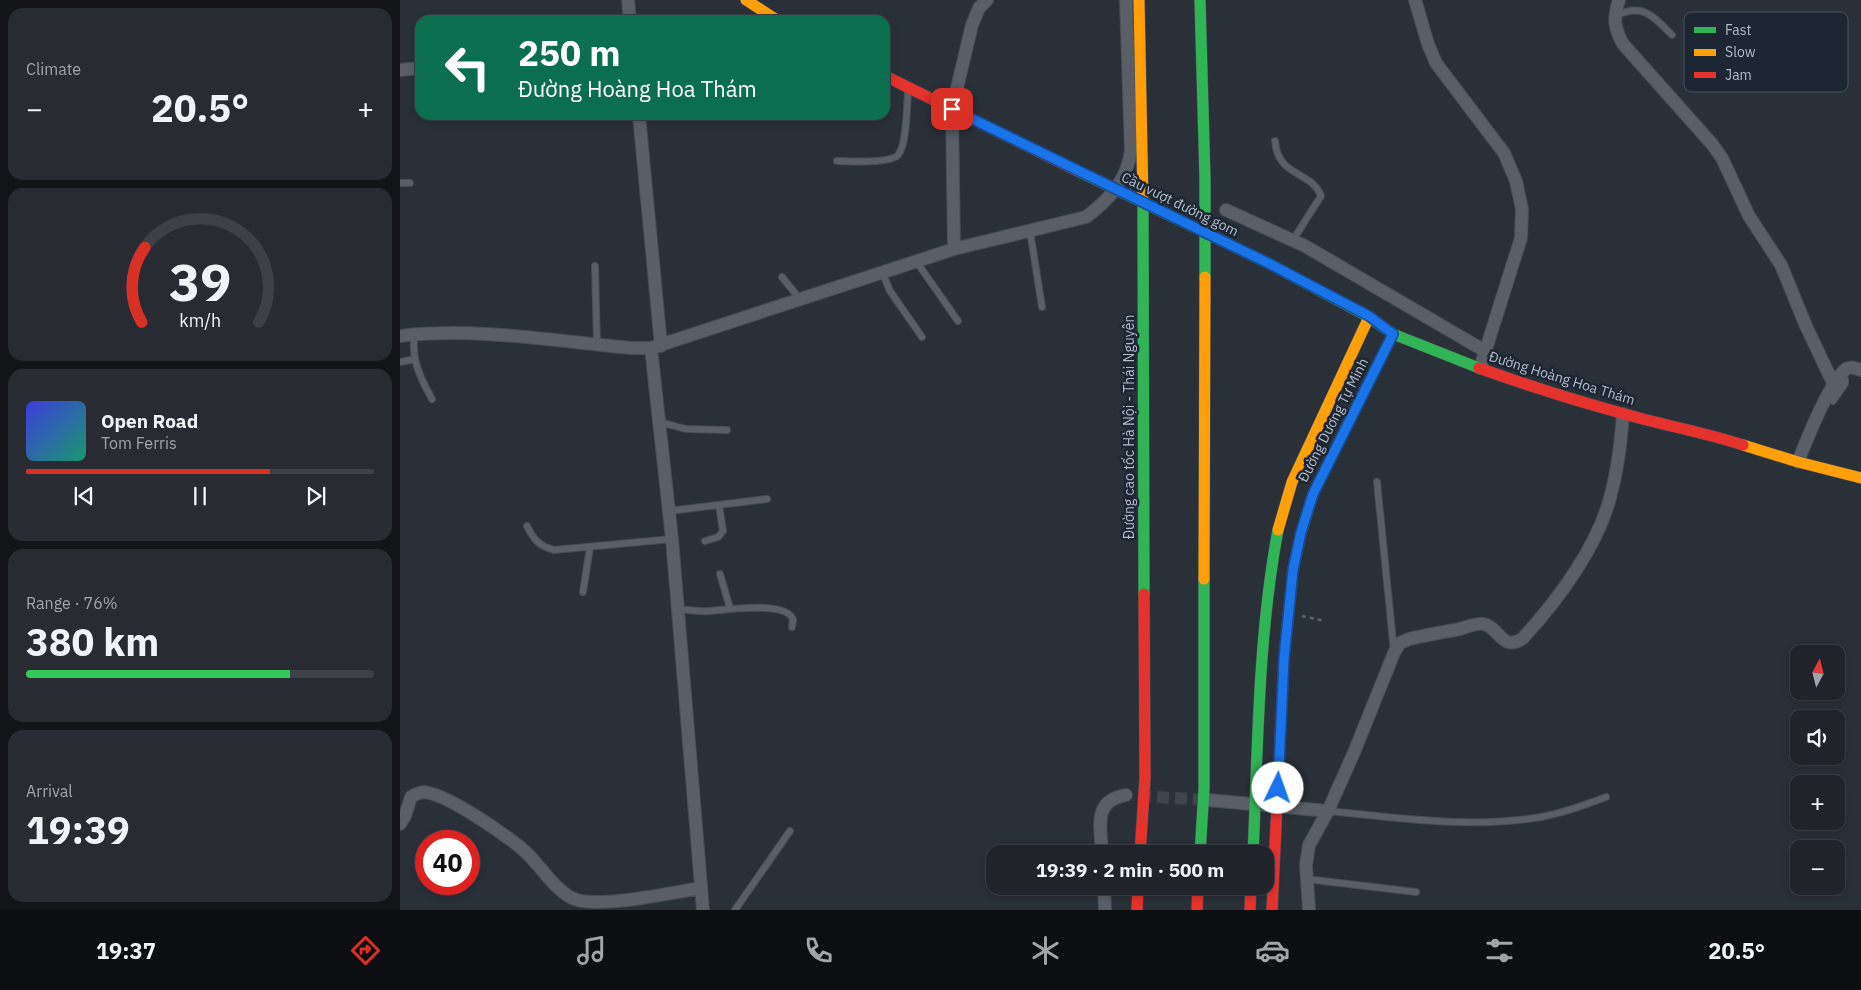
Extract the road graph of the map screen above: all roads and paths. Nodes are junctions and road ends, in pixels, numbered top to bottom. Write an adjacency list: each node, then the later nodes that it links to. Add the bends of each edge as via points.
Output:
1 (628, 0): 9 (street)
2 (746, 0): 10 (main road)
3 (1126, 0): 24 (street, via 1129,166 1114,192 1086,217)
4 (1139, 0): 80 (main road, Đường cao tốc Hà Nội - Thái Nguyên, via 1144,186 1145,738)
5 (1200, 0): 81 (main road, via 1205,179 1204,789)
6 (1415, 0): 42 (street, via 1436,62 1504,153 1516,181 1522,209 1521,238)
7 (1619, 0): 11 (street)
8 (981, 3): 17 (street, via 972,25)
9 (630, 15)
10 (769, 15)
11 (1614, 17): 12 (lane, via 1635,10 1646,11); 47 (street, via 1614,26 1623,44 1722,158 1749,216 1781,265 1806,326)
12 (1672, 35)
13 (415, 68): 14 (street)
14 (400, 70)
15 (890, 78): 16 (main road)
16 (908, 86): 17 (main road); 20 (lane, via 903,147 897,156 887,160)
17 (952, 109): 26 (street); 28 (main road, Cầu vượt đường gom, bridge)
18 (639, 120): 41 (street)
19 (1275, 141): 25 (lane, via 1279,160 1309,181 1321,196)
20 (837, 161)
21 (400, 183): 22 (lane)
22 (410, 183)
23 (1226, 210): 25 (street)
24 (1030, 231): 26 (street); 33 (lane)
25 (1293, 240): 42 (street)
26 (954, 249): 27 (street)
27 (916, 261): 30 (street); 35 (lane)
28 (1270, 264): 34 (main road, Đường Hoàng Hoa Thám)
29 (595, 266): 40 (lane)
30 (882, 272): 32 (street); 39 (lane, via 890,292)
31 (782, 277): 32 (lane)
32 (799, 298): 41 (street)
33 (1042, 306)
34 (1369, 316): 37 (main road, Đường Hoàng Hoa Thám); 74 (main road, Đường Dương Tự Minh, via 1292,482 1279,526 1262,655)
35 (958, 321)
36 (415, 334): 38 (street); 40 (street, via 451,332); 43 (lane)
37 (1393, 334): 45 (main road, Đường Hoàng Hoa Thám); 67 (main road, Đường Dương Tự Minh, via 1313,494 1295,560)
38 (400, 336)
39 (922, 337)
40 (597, 345): 41 (street)
41 (656, 347): 51 (street)
42 (1485, 352): 45 (street)
43 (415, 359): 44 (lane); 48 (lane)
44 (400, 362)
45 (1480, 368): 50 (main road, Đường Hoàng Hoa Thám)
46 (1861, 370): 47 (street, via 1848,368)
47 (1838, 380): 49 (lane, via 1845,379 1845,384); 53 (street, via 1814,421)
48 (432, 399)
49 (1833, 401)
50 (1624, 414): 53 (main road, Đường Hoàng Hoa Thám, via 1709,434); 70 (street, via 1611,496 1595,536 1556,599 1523,638 1511,643 1489,626 1474,624 1409,639 1400,643)
51 (659, 422): 52 (lane, via 686,429); 58 (street)
52 (727, 430)
53 (1798, 462): 54 (main road, Đường Hoàng Hoa Thám)
54 (1861, 478)
55 (1376, 482): 70 (lane)
56 (766, 498): 57 (lane)
57 (719, 505): 58 (lane); 61 (lane, via 724,531 718,537)
58 (669, 511): 60 (street)
59 (527, 526): 62 (lane, via 534,540 543,547 554,550)
60 (672, 539): 62 (lane); 66 (street)
61 (705, 541)
62 (590, 547): 64 (lane)
63 (720, 574): 65 (lane)
64 (583, 592)
65 (730, 608): 66 (lane, via 707,612); 69 (lane, via 761,607 786,613 793,620)
66 (678, 609): 84 (street)
67 (1288, 613): 68 (path); 75 (main road, Đường Dương Tự Minh)
68 (1325, 621)
69 (792, 628)
70 (1394, 653): 76 (street)
71 (1126, 795): 79 (street, via 1107,801 1103,809)
72 (1606, 797): 76 (lane, via 1540,817 1504,820 1416,820)
73 (1208, 800): 74 (street)
74 (1255, 804): 75 (street); 82 (main road, Đường Dương Tự Minh)
75 (1277, 806): 76 (street); 96 (main road, Đường Dương Tự Minh)
76 (1328, 811): 83 (street, via 1309,845)
77 (400, 824): 84 (street, via 406,816 411,797 417,793 428,792 451,800 521,848 552,881 572,898 583,901 601,902)
78 (790, 831): 91 (lane)
79 (1102, 845)
80 (1140, 845)
81 (1201, 845)
82 (1253, 845)
83 (1306, 879): 85 (lane); 97 (street)
84 (701, 888): 90 (street)
85 (1416, 892)
86 (1104, 895): 92 (street)
87 (1138, 895): 93 (main road)
88 (1198, 895): 94 (main road)
89 (1251, 895): 95 (main road)
90 (703, 910)
91 (735, 910)
92 (1104, 910)
93 (1137, 910)
94 (1197, 910)
95 (1250, 910)
96 (1272, 910)
97 (1309, 910)

